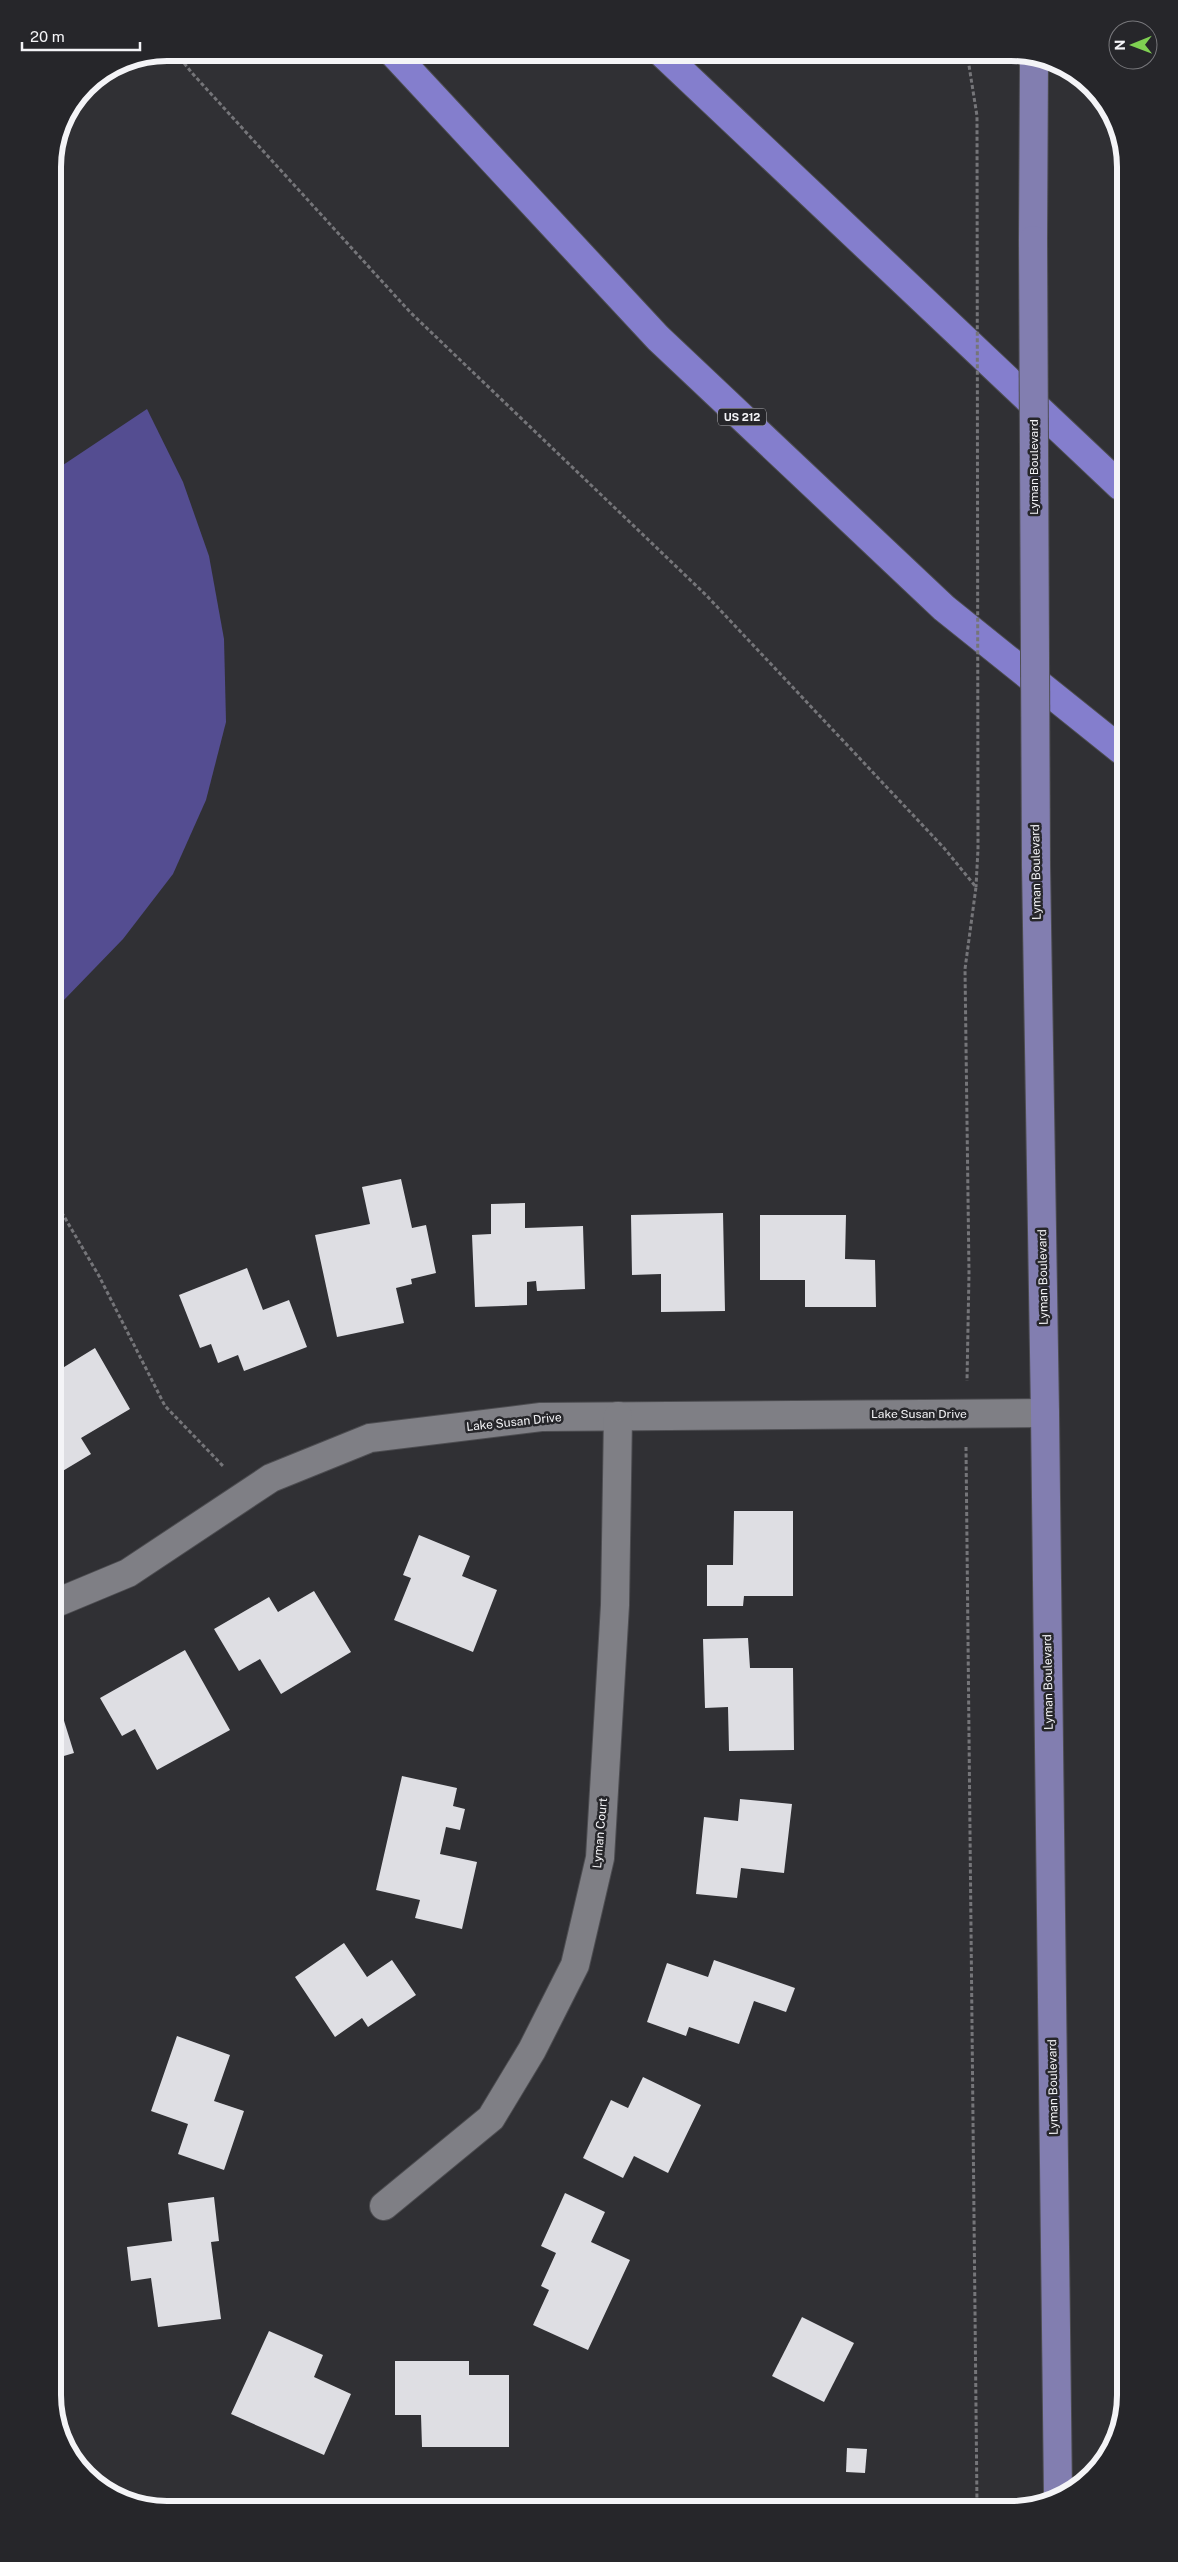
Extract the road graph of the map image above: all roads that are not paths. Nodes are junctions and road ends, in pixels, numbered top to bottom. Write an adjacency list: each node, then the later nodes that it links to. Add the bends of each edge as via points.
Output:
1 (400, 61): 5 (highway, US 212, via 658,338 944,608)
2 (670, 61): 4 (highway)
3 (1034, 64): 6 (main road, Lyman Boulevard, bridge, via 1036,864)
4 (1117, 483)
5 (1117, 747)
6 (1045, 1413): 7 (street, Lake Susan Drive); 10 (main road, Lyman Boulevard)
7 (618, 1416): 8 (street, Lake Susan Drive, via 541,1417 370,1438 272,1478 128,1573); 9 (street, Lyman Court, via 615,1605 600,1858 575,1965 532,2050 491,2118)
8 (61, 1602)
9 (384, 2206)
10 (1058, 2490)

